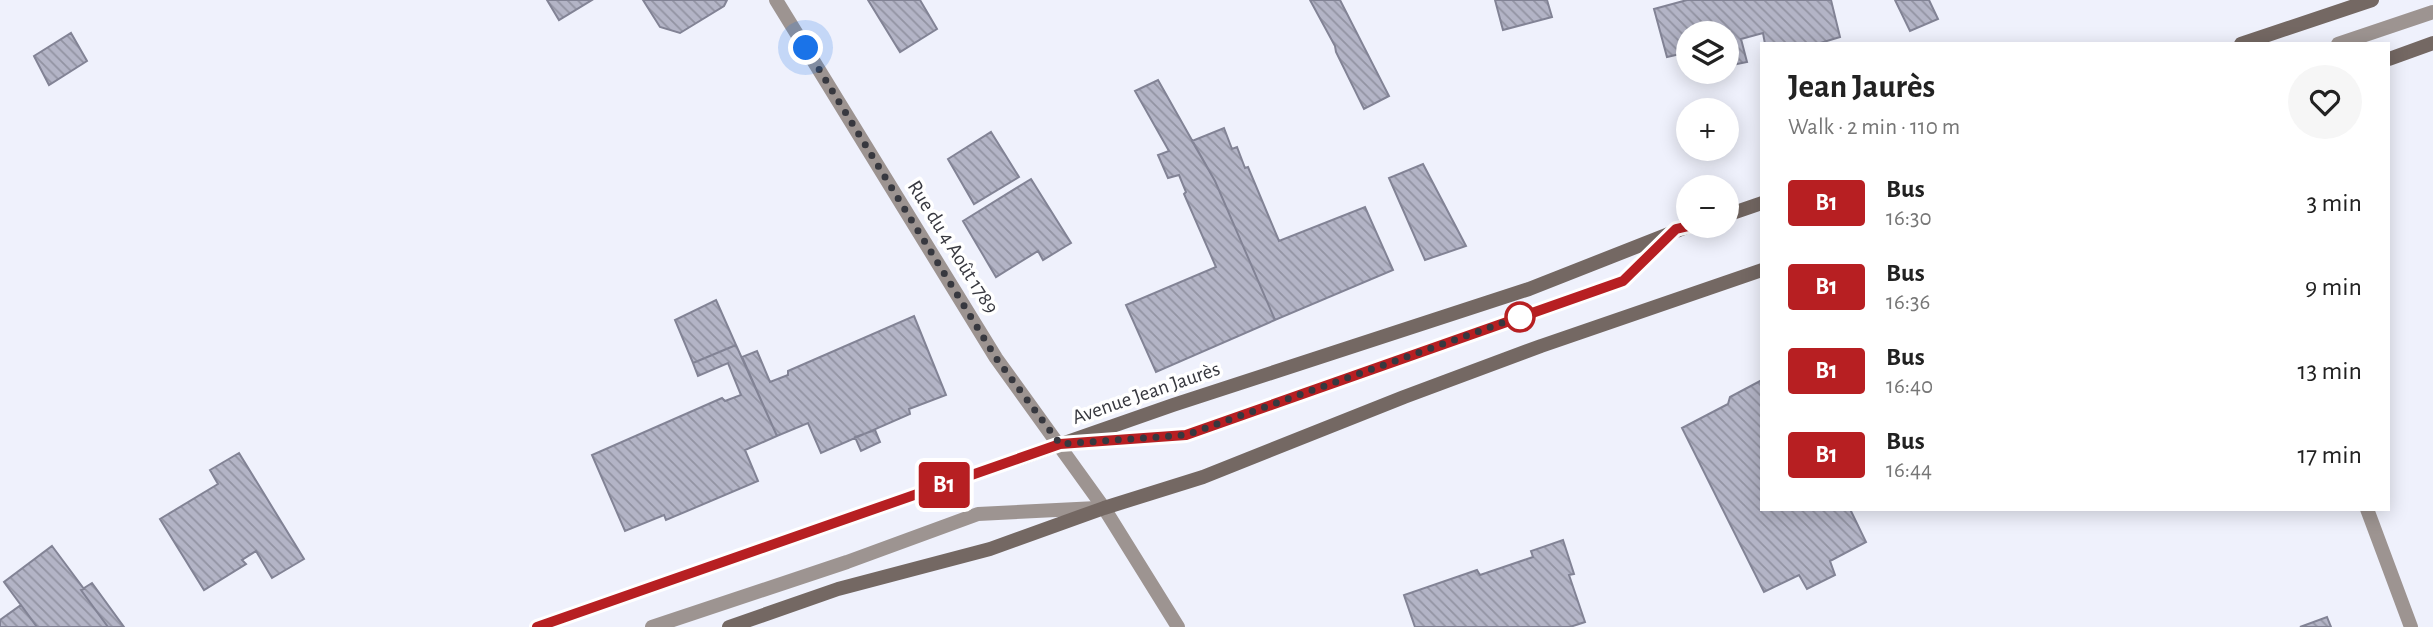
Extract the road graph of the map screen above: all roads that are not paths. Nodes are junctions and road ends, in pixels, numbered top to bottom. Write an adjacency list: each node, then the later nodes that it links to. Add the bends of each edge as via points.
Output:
1 (776, 0): 13 (street, Rue du 4 Août 1789, via 996,358)
2 (2372, 0): 4 (main road)
3 (2433, 12): 5 (street)
4 (2247, 42)
5 (2344, 42)
6 (2433, 43): 7 (main road)
7 (2390, 59)
8 (1760, 204): 9 (main road)
9 (1739, 211)
10 (1676, 231): 13 (main road, Avenue Jean Jaurès, via 1529,289)
11 (1676, 234): 13 (street, via 1623,281 1186,435)
12 (1760, 271): 14 (main road, via 1541,346 1203,477)
13 (1060, 444): 14 (street, Rue du 4 Août 1789); 16 (main road, Avenue Jean Jaurès)
14 (1104, 508): 17 (street, via 978,514); 18 (main road, via 990,549 838,589); 19 (street, Rue du 4 Août 1789)
15 (2368, 511): 20 (street)
16 (537, 627)
17 (652, 627)
18 (729, 627)
19 (1178, 627)
20 (2411, 627)

